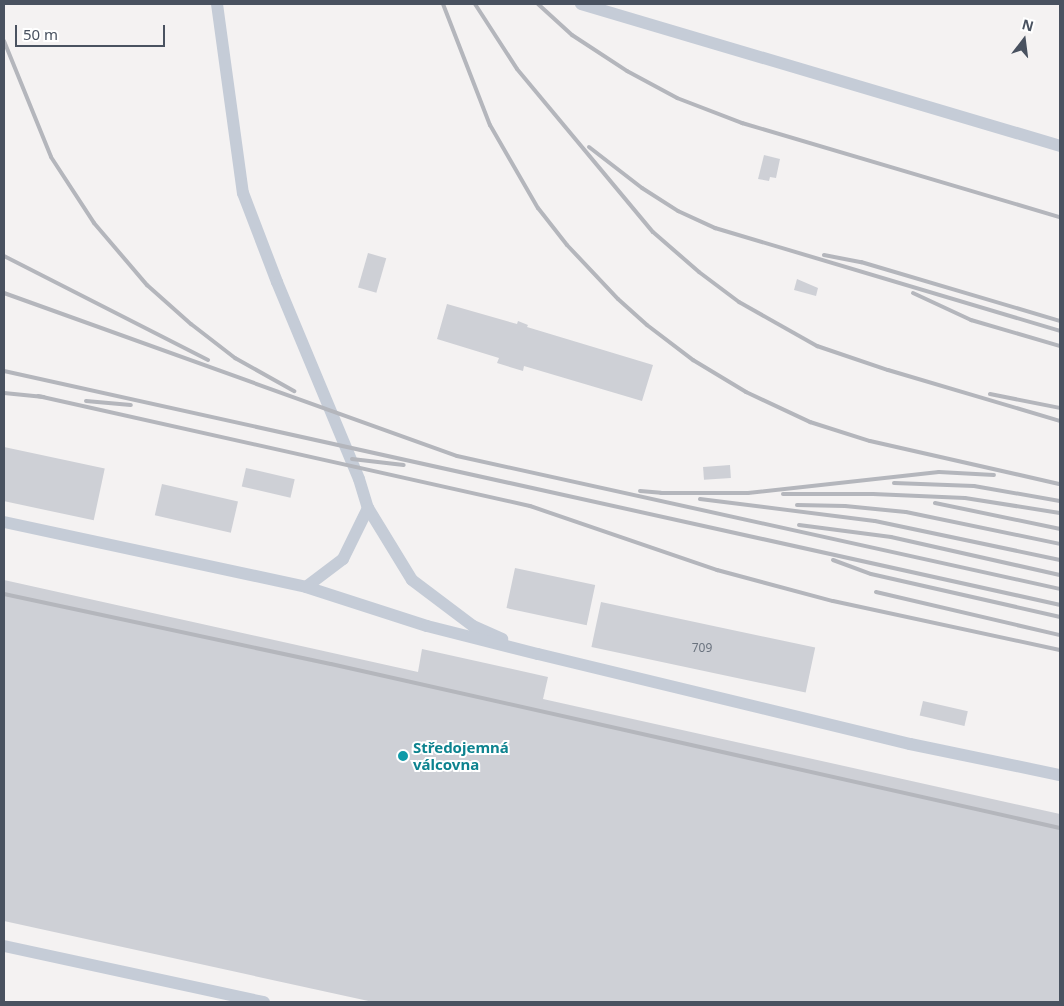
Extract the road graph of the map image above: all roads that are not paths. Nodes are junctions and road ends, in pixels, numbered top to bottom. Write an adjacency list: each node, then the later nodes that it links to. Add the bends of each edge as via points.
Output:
1 (217, 4): 4 (lane, via 243,192)
2 (580, 4): 3 (lane)
3 (1060, 146)
4 (368, 508): 6 (lane, via 343,559); 7 (lane, via 412,580 472,626)
5 (4, 522): 6 (lane)
6 (306, 587): 7 (lane, via 427,626)
7 (538, 654): 8 (lane, via 910,744)
8 (1060, 774)
9 (4, 946): 10 (lane)
10 (264, 1002)

